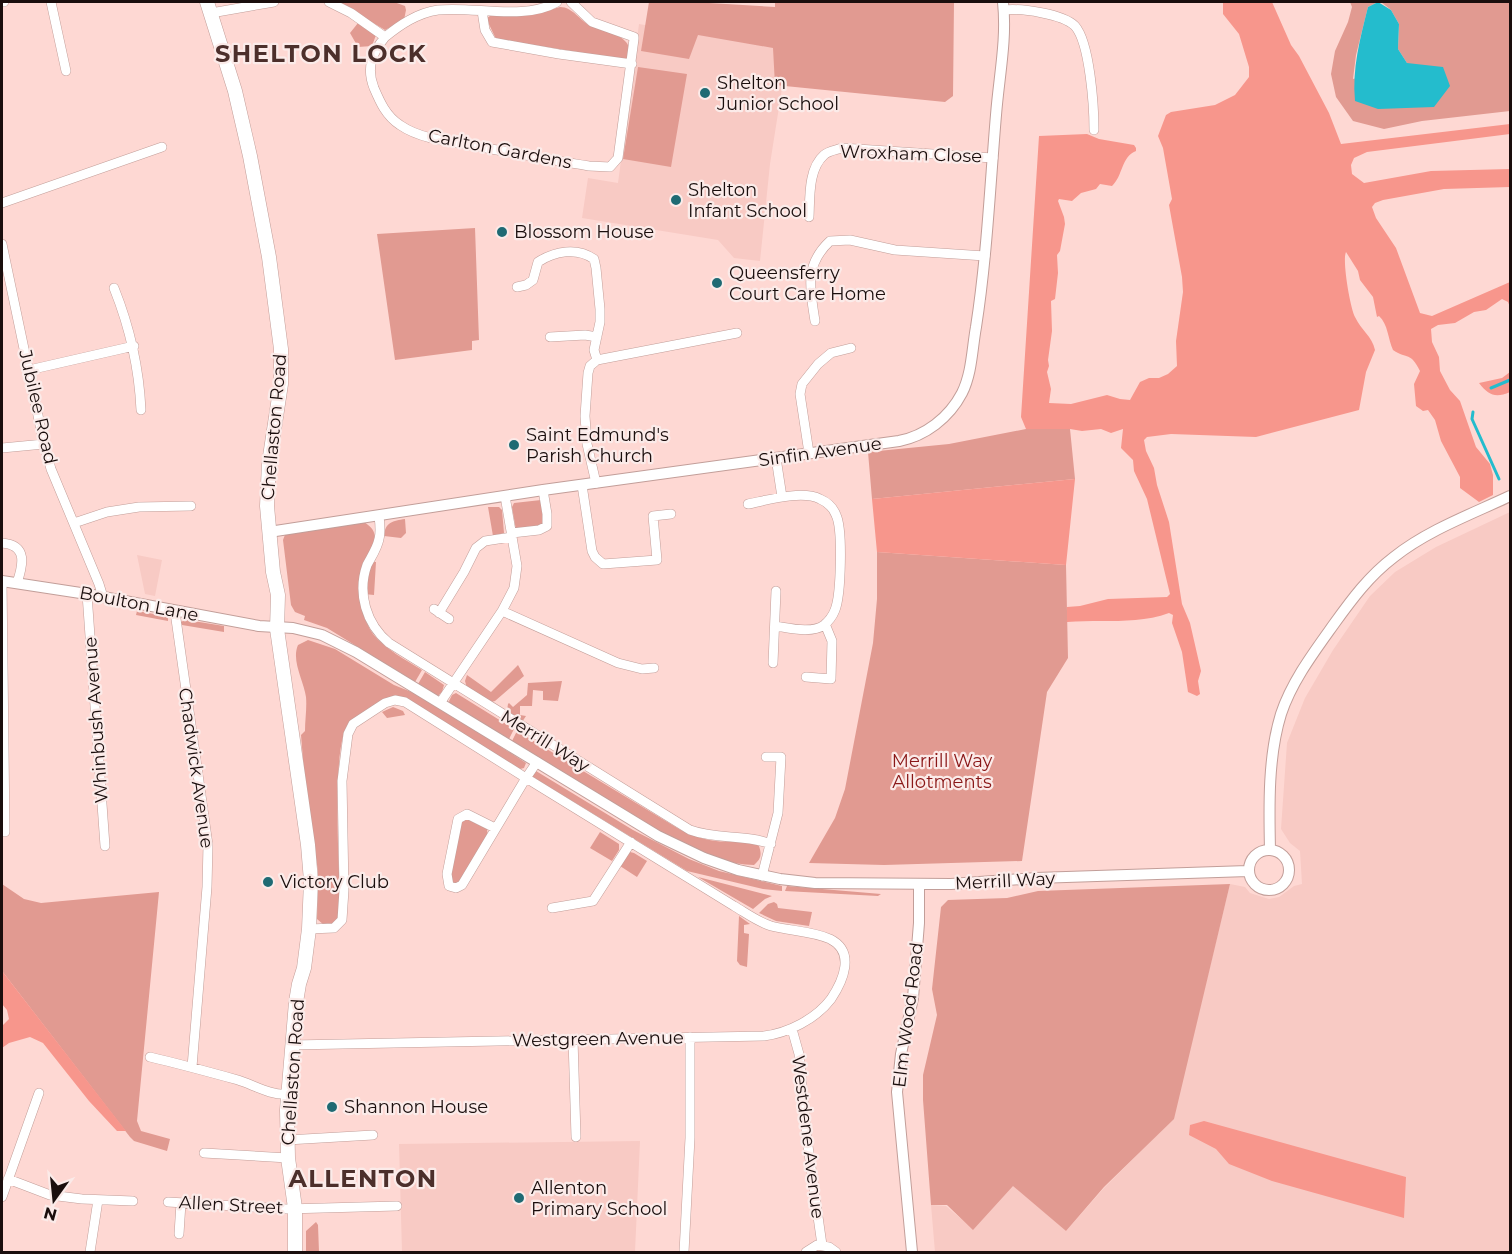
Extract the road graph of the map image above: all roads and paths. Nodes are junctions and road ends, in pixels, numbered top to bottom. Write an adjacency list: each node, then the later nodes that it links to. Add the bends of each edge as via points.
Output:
1 (51, 2): 11 (street)
2 (274, 2): 7 (street)
3 (329, 2): 9 (street)
4 (557, 2): 8 (street, via 541,9)
5 (571, 2): 10 (street, via 592,21 633,37)
6 (1004, 6): 12 (street, via 1059,17 1080,33 1092,86); 14 (street, Sinfin Avenue, via 1004,51)
7 (209, 7): 46 (main road, Chellaston Road, via 250,156 281,349 268,469)
8 (482, 11): 9 (street, via 432,12 414,17); 10 (street, via 492,42)
9 (385, 37): 10 (street, Carlton Gardens, via 372,56 370,76 378,100 402,126 450,142 596,167 610,167 618,158)
10 (632, 64)
11 (66, 70)
12 (1094, 130)
13 (162, 147): 15 (street)
14 (993, 158): 16 (street, Wroxham Close, via 842,148 825,154 817,164); 18 (street, Sinfin Avenue)
15 (2, 203)
16 (809, 217)
17 (2, 244): 19 (street, Jubilee Road)
18 (985, 256): 22 (street, via 830,241 819,250 813,264 810,288); 33 (street, Sinfin Avenue, via 968,376 950,410 912,439)
19 (5, 275): 29 (street, Jubilee Road)
20 (517, 287): 25 (street, via 533,280 538,262 544,258 579,251 594,259 600,309)
21 (114, 288): 26 (street)
22 (815, 321)
23 (736, 333): 28 (street)
24 (550, 337): 25 (street)
25 (597, 337): 28 (street)
26 (134, 346): 29 (street); 30 (street)
27 (851, 348): 33 (street, via 831,353 802,384)
28 (597, 360): 35 (street, via 588,373 585,416 586,444)
29 (29, 370): 31 (street, Jubilee Road)
30 (141, 410)
31 (44, 444): 32 (street); 45 (street, Jubilee Road)
32 (2, 448)
33 (809, 453): 34 (street, Sinfin Avenue)
34 (776, 458): 35 (street, Sinfin Avenue); 40 (street)
35 (596, 483): 36 (street, Sinfin Avenue)
36 (582, 485): 37 (street, Sinfin Avenue); 43 (street, via 592,550 603,564 657,560 653,516)
37 (543, 490): 38 (street, Sinfin Avenue); 47 (street, via 547,526)
38 (505, 496): 44 (street, Sinfin Avenue); 47 (street)
39 (1510, 496): 73 (street, via 1394,556 1363,584 1301,672 1281,716 1273,761)
40 (782, 497): 41 (street); 57 (street, via 814,496 828,503 837,516 837,601)
41 (748, 504)
42 (191, 506): 45 (street, via 117,510)
43 (671, 514)
44 (379, 516): 46 (street, Sinfin Avenue); 63 (street, via 380,539 362,586 369,616 388,643)
45 (74, 523): 53 (street, Jubilee Road)
46 (269, 531): 59 (main road, Chellaston Road, via 278,595)
47 (512, 535): 54 (street, via 516,579); 56 (street, via 485,541 476,548 436,611)
48 (2, 543): 50 (street, via 14,547 22,557)
49 (2, 581): 50 (street, Boulton Lane); 69 (street)
50 (17, 583): 52 (street, Boulton Lane)
51 (776, 591): 58 (street)
52 (87, 594): 53 (street, Boulton Lane); 72 (street, Whinbush Avenue)
53 (103, 597): 55 (street, Boulton Lane)
54 (502, 611): 61 (street, via 618,663); 63 (street)
55 (175, 612): 59 (street, Boulton Lane); 84 (street, Chadwick Avenue, via 208,845)
56 (449, 619)
57 (825, 624): 58 (street, via 808,628); 62 (street, via 832,641 831,679)
58 (775, 626): 60 (street)
59 (277, 628): 64 (street, Merrill Way, via 293,627 336,641); 78 (main road, Chellaston Road, via 309,847)
60 (773, 663)
61 (654, 668)
62 (806, 677)
63 (453, 684): 64 (street); 71 (street, Merrill Way, via 690,830)
64 (440, 704): 66 (street, Merrill Way)
65 (766, 757): 71 (street, via 781,758 778,813)
66 (537, 762): 67 (street, Merrill Way); 75 (street, Merrill Way, via 680,848)
67 (526, 778): 68 (street, Merrill Way); 70 (street); 78 (street, via 405,702 392,700 353,724 346,745 342,798 342,920 334,928)
68 (495, 828): 68 (street, Merrill Way, via 462,885 449,886 447,874 458,819 467,814)
69 (5, 832)
70 (631, 842): 77 (street, via 593,901); 79 (street, Westgreen Avenue, via 761,922 836,943 846,963 841,984 823,1009)
71 (771, 844): 75 (street)
72 (105, 846)
73 (1270, 850): 74 (street, via 1252,858); 74 (street, via 1281,854 1288,863 1283,885 1261,889 1252,882)
74 (1248, 871): 76 (street, Merrill Way)
75 (762, 876): 76 (street, Merrill Way, via 815,883)
76 (919, 885): 107 (street, Elm Wood Road, via 913,998 897,1092)
77 (552, 908)
78 (309, 929): 82 (main road, Chellaston Road)
79 (792, 1029): 80 (street, Westgreen Avenue, via 764,1036); 101 (street, Westdene Avenue, via 799,1054)
80 (690, 1038): 81 (street, Westgreen Avenue); 104 (street)
81 (573, 1040): 82 (street, Westgreen Avenue); 88 (street)
82 (292, 1044): 86 (main road, Chellaston Road)
83 (150, 1057): 84 (street)
84 (192, 1067): 86 (street, via 269,1092)
85 (39, 1093): 92 (street)
86 (288, 1094): 89 (main road, Chellaston Road)
87 (373, 1135): 89 (street)
88 (576, 1137)
89 (287, 1140): 91 (main road, Chellaston Road)
90 (204, 1153): 91 (street)
91 (288, 1158): 99 (main road, Chellaston Road)
92 (8, 1179): 93 (street); 94 (street, via 50,1194)
93 (2, 1197)
94 (98, 1200): 95 (street); 102 (street)
95 (134, 1201)
96 (168, 1202): 97 (street, Allen Street)
97 (181, 1203): 99 (street, Allen Street); 100 (street)
98 (397, 1206): 99 (street, Allen Street)
99 (295, 1208): 103 (main road, Chellaston Road)
100 (178, 1234)
101 (822, 1245): 105 (street); 106 (street)
102 (90, 1252)
103 (295, 1252)
104 (684, 1252)
105 (806, 1252)
106 (836, 1252)
107 (912, 1252)

